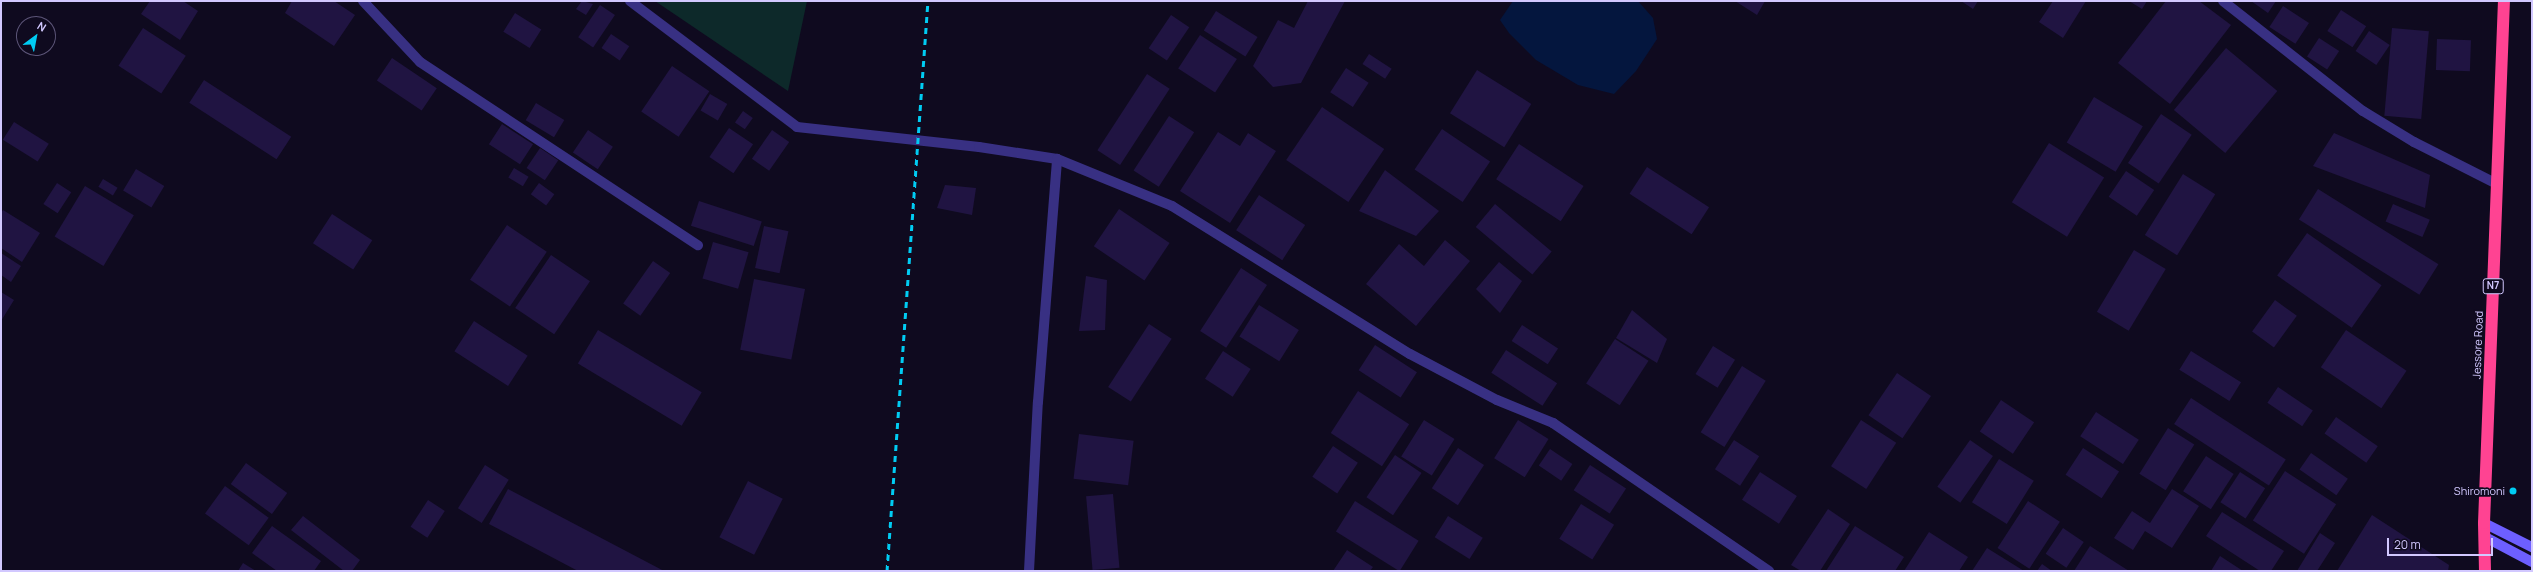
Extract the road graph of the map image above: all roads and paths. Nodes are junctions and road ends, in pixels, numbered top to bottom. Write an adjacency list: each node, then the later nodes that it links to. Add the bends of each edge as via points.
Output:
1 (363, 1): 7 (street, via 420,62)
2 (630, 1): 5 (street, via 797,127 979,147)
3 (2223, 1): 6 (street, via 2363,111 2414,142)
4 (2504, 1): 6 (highway, Jessore Road / N7)
5 (1057, 159): 12 (street, via 1038,402); 13 (street, via 1172,206 1410,354 1497,400 1553,423)
6 (2497, 184): 8 (highway, Jessore Road / N7)
7 (698, 245)
8 (2484, 523): 9 (highway, Jessore Road / N7); 10 (street)
9 (2484, 537): 11 (street); 14 (highway, Jessore Road / N7)
10 (2532, 547)
11 (2532, 562)
12 (1029, 571)
13 (1769, 571)
14 (2485, 571)

